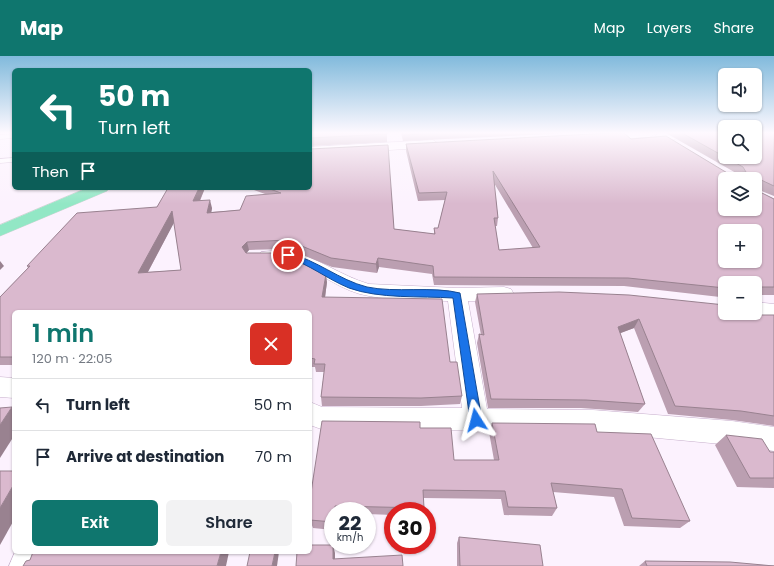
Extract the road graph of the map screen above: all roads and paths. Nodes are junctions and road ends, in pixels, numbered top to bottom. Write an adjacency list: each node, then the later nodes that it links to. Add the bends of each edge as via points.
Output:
1 (12, 160): 2 (lane)
2 (0, 161)
3 (75, 190): 5 (main road)
4 (96, 190): 6 (main road)
5 (0, 221)
6 (0, 231)
7 (256, 256): 9 (street, via 288,255 304,260 351,285 369,290)
8 (518, 294): 9 (street)
9 (457, 295): 15 (street)
10 (762, 310): 11 (street)
11 (774, 311)
12 (0, 387): 13 (street)
13 (12, 388)
14 (312, 414): 15 (street, via 321,418)
15 (476, 420): 16 (street, via 593,421)
16 (774, 439)
17 (31, 554): 18 (street)
18 (25, 566)

